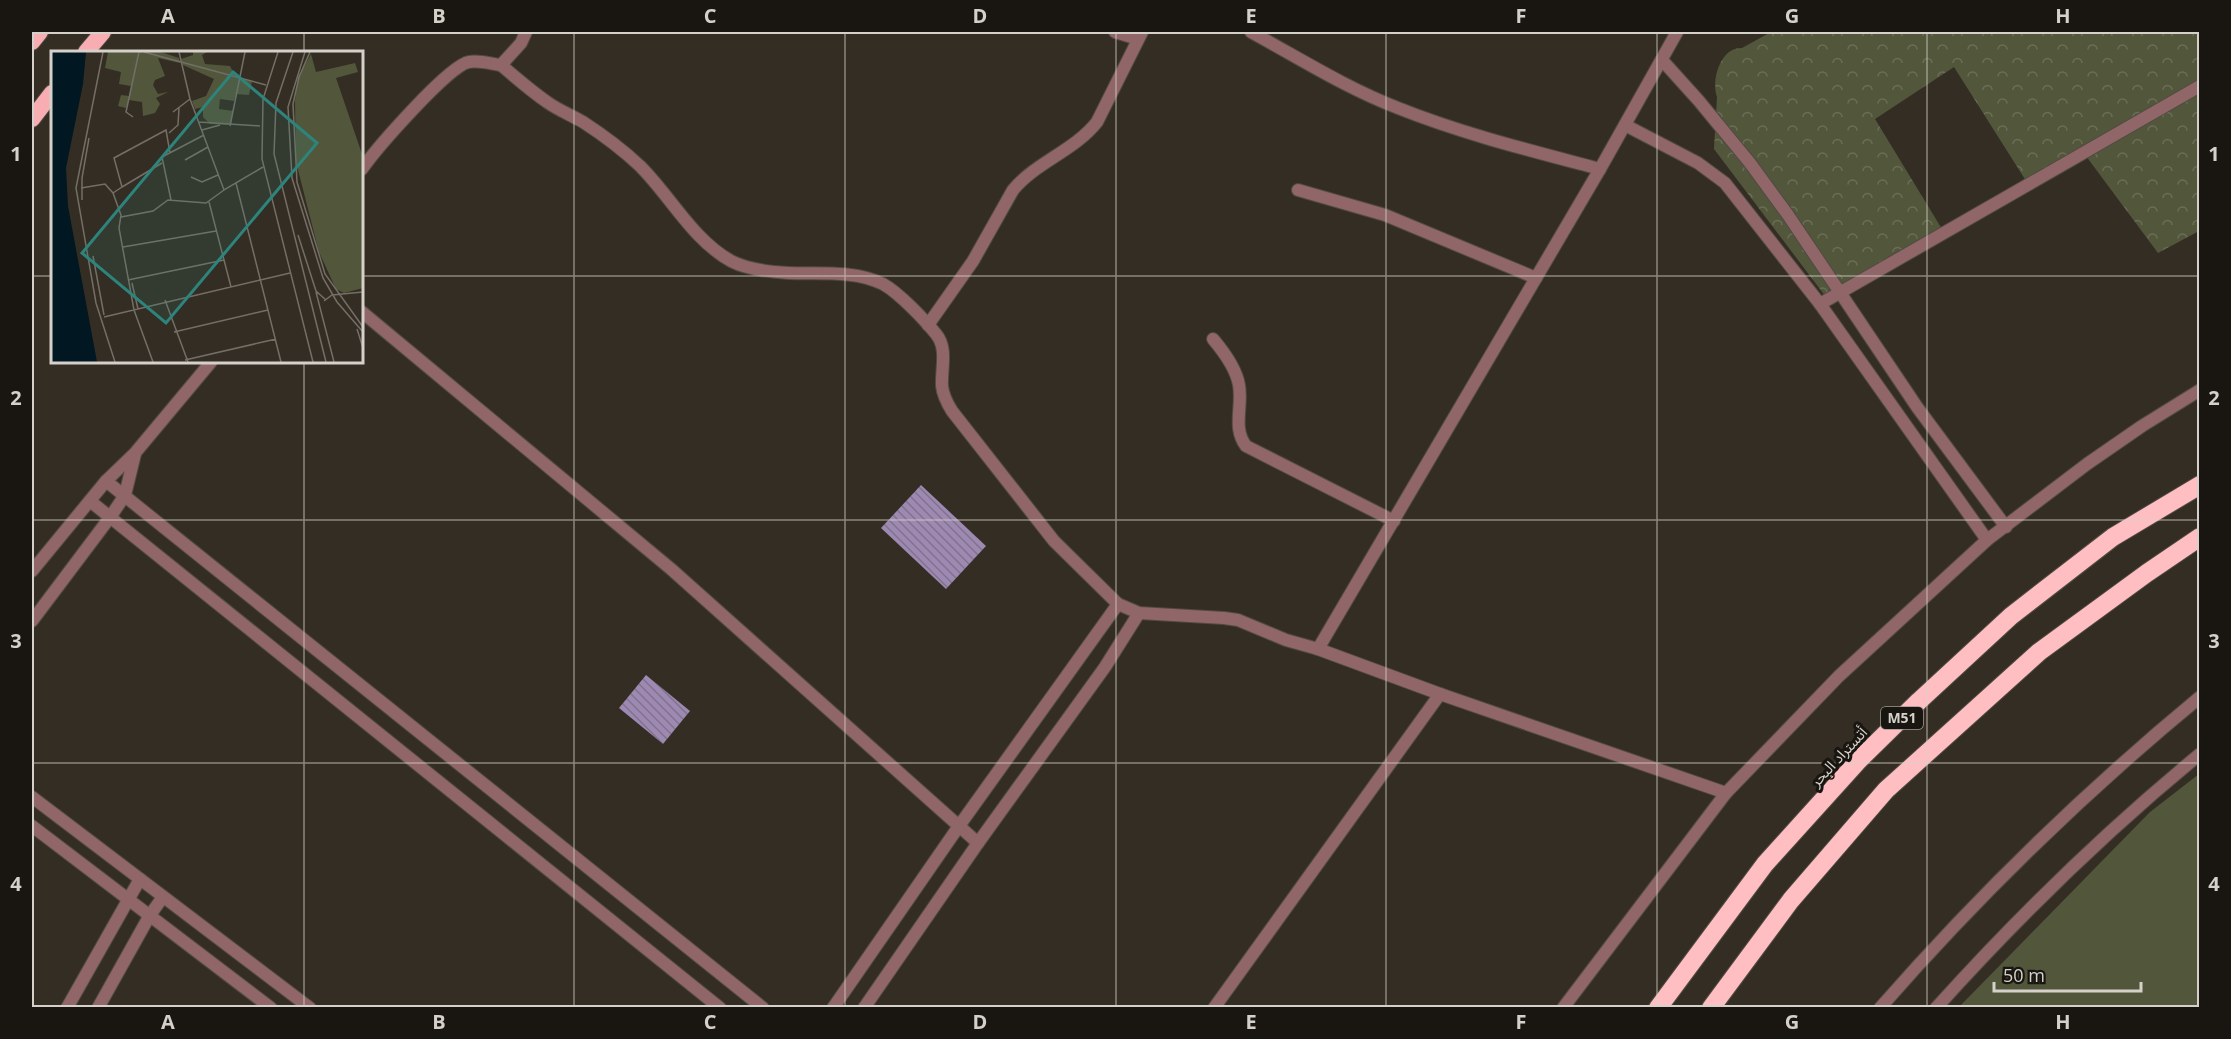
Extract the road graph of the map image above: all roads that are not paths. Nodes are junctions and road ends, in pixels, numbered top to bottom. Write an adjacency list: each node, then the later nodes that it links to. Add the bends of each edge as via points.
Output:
1 (40, 32): 8 (highway)
2 (103, 32): 9 (highway)
3 (526, 32): 11 (street)
4 (1115, 32): 7 (street)
5 (1677, 32): 10 (street)
6 (1259, 33): 17 (street, via 1329,76 1395,107 1457,130)
7 (1140, 35): 23 (street, via 1097,122 1021,180 973,261)
8 (32, 42)
9 (87, 51)
10 (1662, 60): 15 (street); 20 (street, via 1750,163)
11 (501, 65): 16 (street, via 469,62 456,68 406,117); 23 (street, via 533,93 607,138 640,166 703,239 734,263 757,270 865,278 884,285)
12 (2199, 86): 20 (street)
13 (51, 94): 14 (highway)
14 (32, 119)
15 (1625, 125): 17 (street); 21 (street, via 1698,163 1725,183)
16 (363, 168)
17 (1600, 169): 19 (street)
18 (1298, 190): 19 (street, via 1385,215)
19 (1536, 278): 33 (street)
20 (1839, 293): 21 (street); 34 (street)
21 (1820, 304): 36 (street)
22 (363, 313): 48 (street, via 671,570)
23 (928, 325): 38 (street, via 942,342 942,388 952,411 1054,541)
24 (1213, 339): 33 (street, via 1236,374 1240,393 1239,435 1246,446)
25 (210, 363): 27 (street)
26 (2199, 390): 34 (street, via 2087,464)
27 (135, 453): 28 (street); 30 (street)
28 (106, 481): 30 (street); 31 (street)
29 (2199, 485): 64 (highway, أتستراد البحر / M51, via 2114,537 2011,616 1910,710 1765,864)
30 (125, 495): 32 (street); 59 (street)
31 (90, 501): 32 (street); 37 (street)
32 (111, 516): 40 (street); 58 (street)
33 (1394, 521): 41 (street)
34 (2006, 527): 36 (street)
35 (2199, 537): 65 (highway, M51, via 2039,652 1886,790 1791,900)
36 (1987, 540): 45 (street, via 1839,676)
37 (32, 571)
38 (1118, 604): 39 (street); 48 (street)
39 (1139, 613): 41 (street, via 1238,620); 49 (street, via 1105,667)
40 (32, 621)
41 (1318, 649): 42 (street)
42 (1440, 694): 45 (street); 62 (street)
43 (2199, 697): 66 (street, via 2064,814)
44 (2199, 754): 67 (street, via 2025,911)
45 (1726, 794): 63 (street)
46 (32, 797): 50 (street)
47 (32, 826): 52 (street)
48 (959, 826): 49 (street); 60 (street)
49 (978, 843): 61 (street)
50 (140, 879): 51 (street); 52 (street)
51 (163, 897): 53 (street); 57 (street)
52 (128, 899): 53 (street); 54 (street)
53 (150, 915): 55 (street); 56 (street)
54 (67, 1008)
55 (98, 1008)
56 (271, 1008)
57 (310, 1008)
58 (720, 1008)
59 (763, 1008)
60 (833, 1008)
61 (864, 1008)
62 (1214, 1008)
63 (1563, 1008)
64 (1658, 1008)
65 (1711, 1008)
66 (1880, 1008)
67 (1936, 1008)

